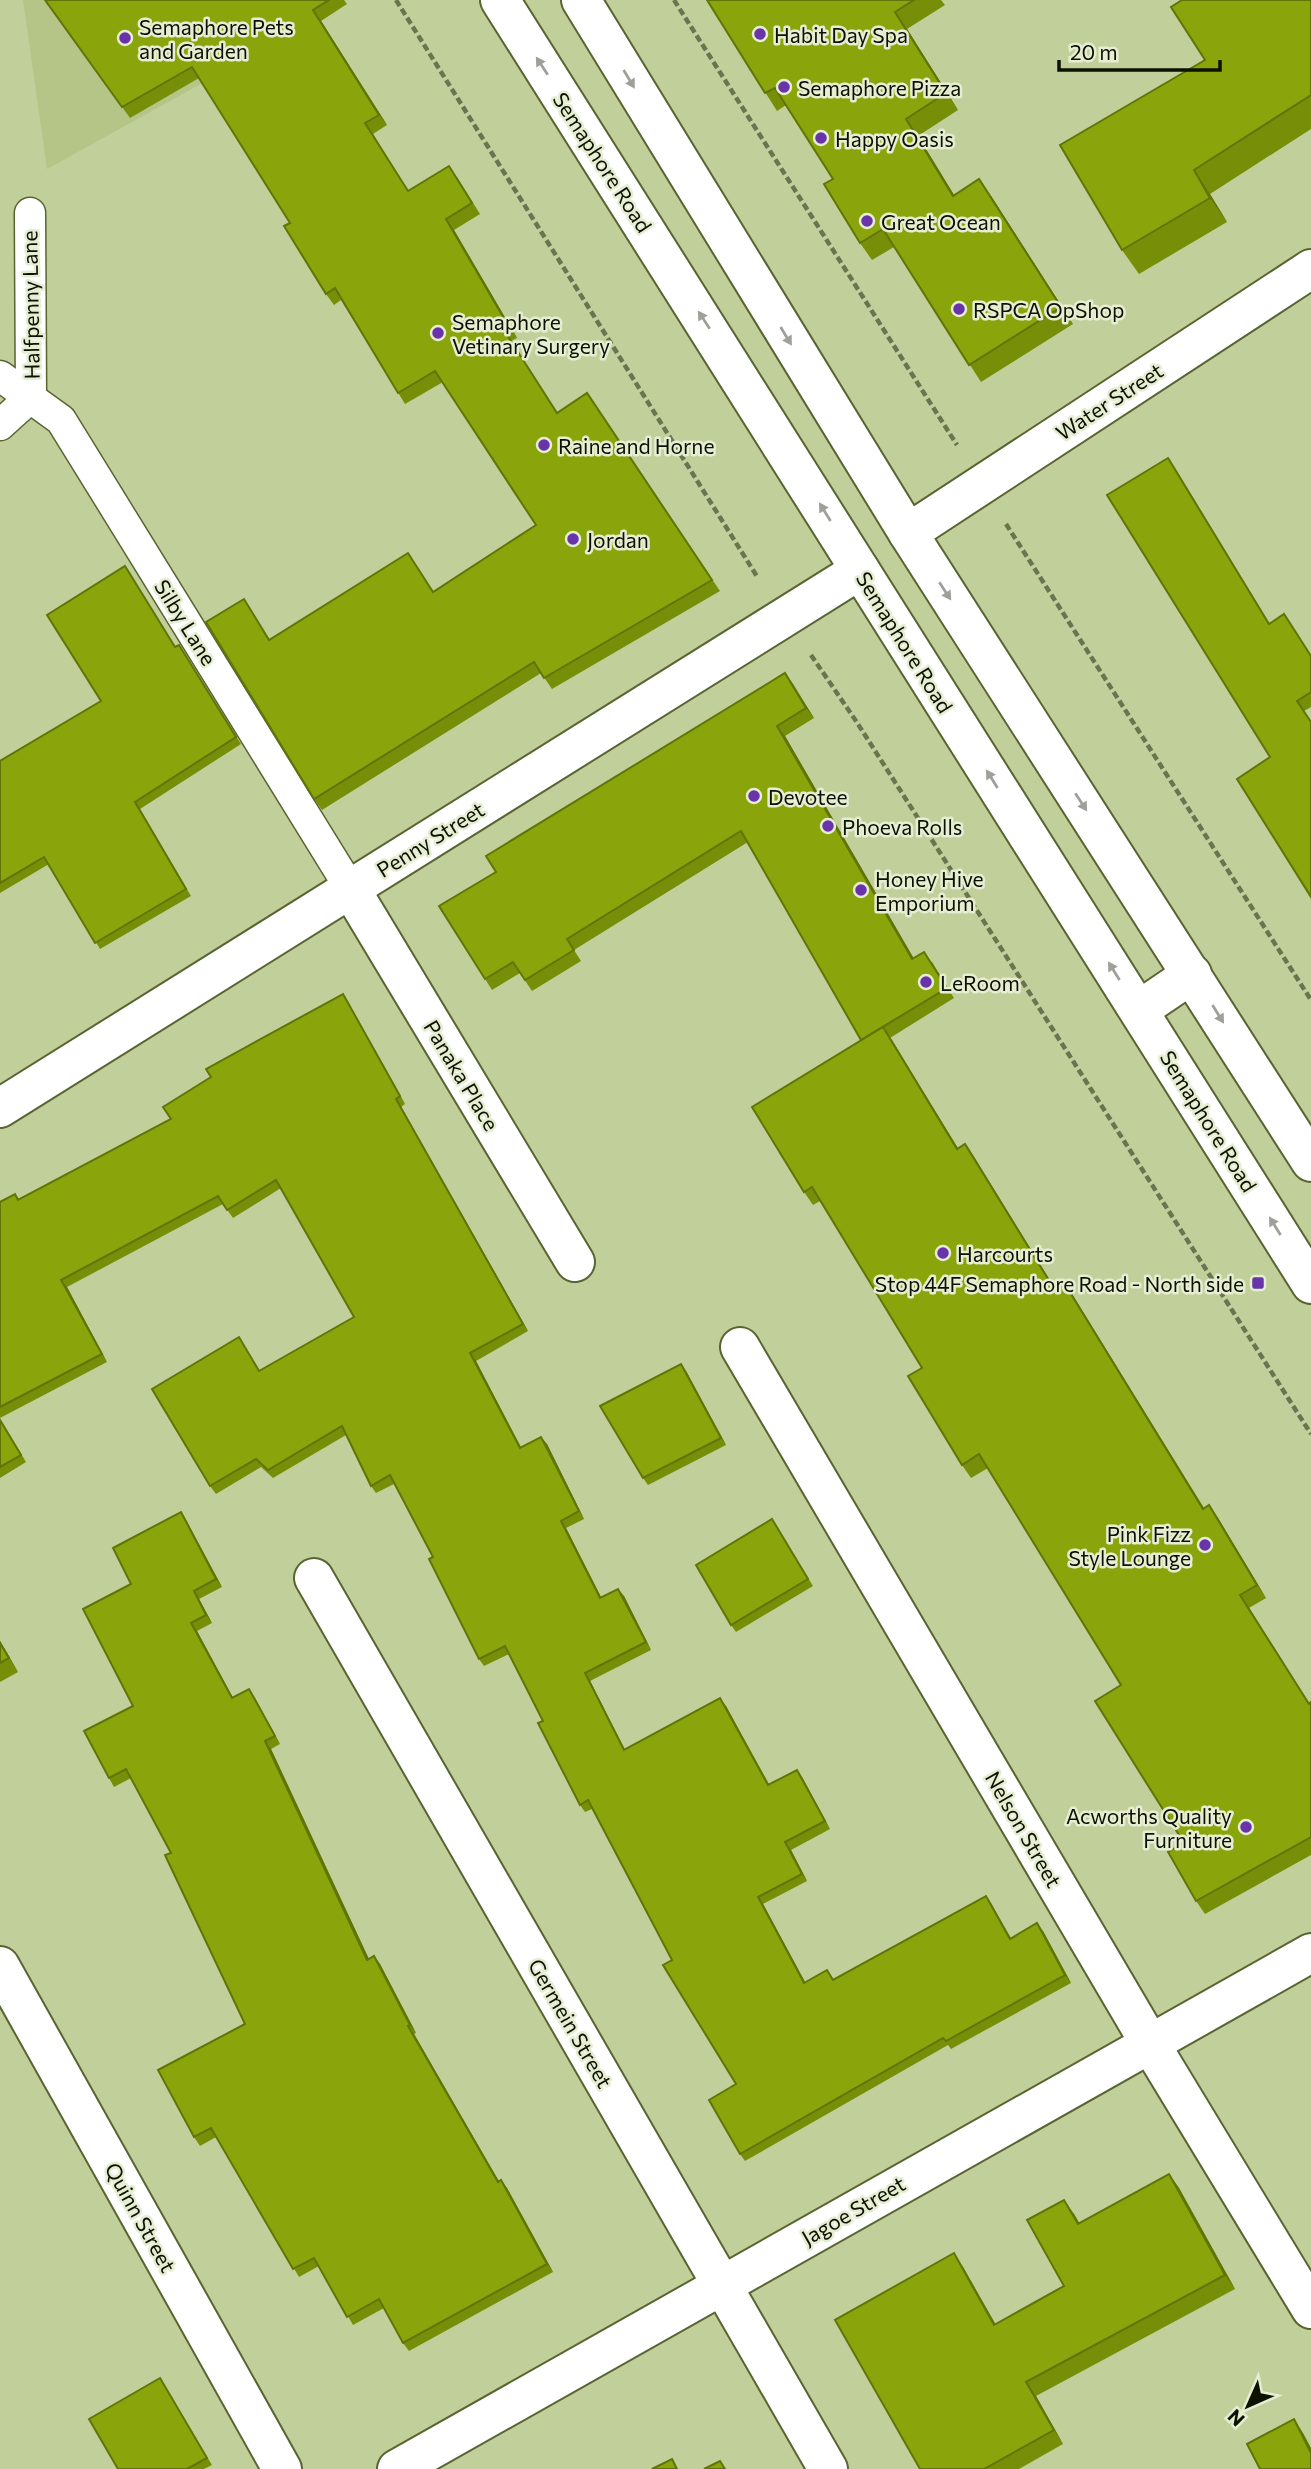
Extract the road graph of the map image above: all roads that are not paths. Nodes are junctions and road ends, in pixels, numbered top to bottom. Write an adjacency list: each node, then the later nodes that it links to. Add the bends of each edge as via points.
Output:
1 (500, 0): 9 (street, Semaphore Road, one-way to 1)
2 (581, 0): 8 (street, one-way to 8)
3 (30, 213): 6 (lane, Halfpenny Lane)
4 (1311, 269): 8 (street, Water Street)
5 (0, 376): 6 (lane, Silby Lane)
6 (31, 397): 7 (lane, Halfpenny Lane); 10 (lane, Silby Lane, via 61,420)
7 (0, 425)
8 (908, 533): 9 (street, Water Street); 11 (street, one-way to 11)
9 (860, 570): 10 (street, Penny Street); 12 (street, Semaphore Road, one-way to 9)
10 (350, 888): 13 (street, Penny Street); 15 (street, Panaka Place)
11 (1192, 974): 12 (street); 14 (street, one-way to 14)
12 (1139, 1010): 16 (street, Semaphore Road, one-way to 12)
13 (0, 1108)
14 (1311, 1162)
15 (575, 1262)
16 (1311, 1284)
17 (740, 1347): 21 (street, Nelson Street)
18 (314, 1578): 22 (street, Germein Street)
19 (1311, 1953): 21 (street, Jagoe Street)
20 (0, 1966): 24 (street, Quinn Street)
21 (1149, 2042): 22 (street, Jagoe Street); 23 (street, Nelson Street)
22 (722, 2284): 25 (street, Jagoe Street); 26 (street, Germein Street)
23 (1311, 2309)
24 (282, 2469)
25 (397, 2469)
26 (828, 2469)

